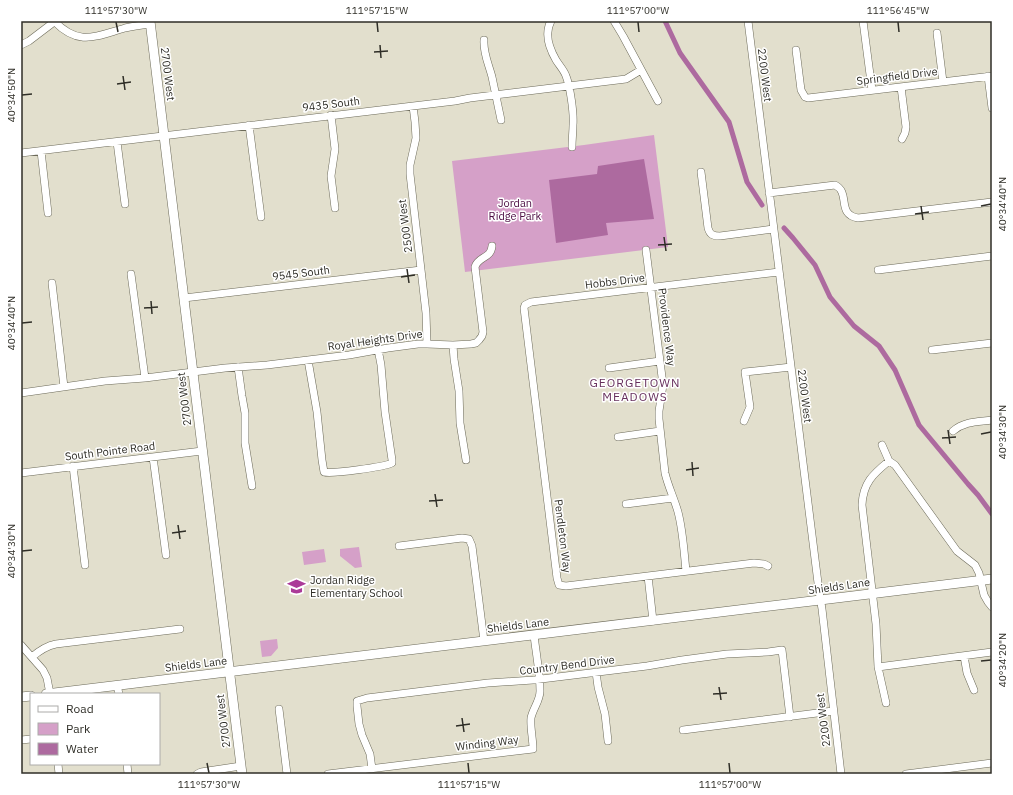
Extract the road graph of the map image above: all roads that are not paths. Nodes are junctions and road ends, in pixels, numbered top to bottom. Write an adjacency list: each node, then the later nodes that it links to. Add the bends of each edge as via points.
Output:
1 (54, 21): 6 (street, via 75,36 86,38); 9 (street)
2 (551, 21): 14 (street, via 547,31 549,45 566,76)
3 (614, 21): 11 (street)
4 (748, 21): 31 (street, 2200 West)
5 (863, 21): 16 (street)
6 (150, 22): 24 (main road, 2700 West)
7 (937, 33): 13 (street)
8 (484, 40): 17 (street, via 485,55)
9 (21, 44)
10 (796, 50): 16 (street, Springfield Drive, via 805,97)
11 (641, 70): 14 (street, 9435 South, via 626,78); 18 (street)
12 (990, 76): 13 (street, Springfield Drive); 20 (street)
13 (942, 82): 15 (street, Springfield Drive)
14 (568, 86): 17 (street, 9435 South); 27 (street, via 573,119)
15 (901, 87): 16 (street, Springfield Drive); 25 (street, via 906,127)
16 (872, 90)
17 (496, 95): 19 (street, 9435 South); 22 (street)
18 (658, 101)
19 (413, 106): 21 (street, 9435 South); 41 (street, 2500 West, via 416,138 410,174)
20 (992, 108)
21 (331, 116): 23 (street, 9435 South); 34 (street, via 335,149 331,176)
22 (501, 120)
23 (249, 125): 24 (street, 9435 South); 36 (street)
24 (164, 136): 26 (street, 9435 South); 47 (main road, 2700 West)
25 (902, 139)
26 (117, 142): 28 (street, 9435 South); 33 (street)
27 (572, 147)
28 (41, 151): 29 (street, 9435 South); 35 (street)
29 (21, 153)
30 (701, 172): 37 (street, via 708,228 713,236)
31 (769, 193): 32 (street, via 835,185 842,191 846,211 858,218); 37 (street, 2200 West)
32 (992, 202)
33 (125, 204)
34 (335, 208)
35 (48, 213)
36 (261, 217)
37 (773, 229): 43 (street, 2200 West)
38 (492, 246): 51 (street, Royal Heights Drive, via 492,251 477,262 475,267 482,336 476,343)
39 (646, 250): 46 (street, Providence Way)
40 (992, 256): 42 (street)
41 (421, 270): 47 (street, 9545 South); 50 (street, 2500 West, via 426,313)
42 (878, 270)
43 (779, 272): 46 (street, Hobbs Drive); 57 (street, 2200 West)
44 (131, 274): 60 (street)
45 (52, 283): 61 (street)
46 (651, 288): 48 (street, Hobbs Drive, via 532,302); 55 (street, Providence Way)
47 (184, 298): 59 (main road, 2700 West)
48 (525, 305): 83 (street, Pendleton Way, via 559,585)
49 (992, 343): 53 (street)
50 (426, 344): 51 (street, Royal Heights Drive); 52 (street, Royal Heights Drive)
51 (453, 346): 71 (street)
52 (378, 349): 54 (street, Royal Heights Drive); 54 (street, via 392,456 392,463 382,466 324,472)
53 (932, 350)
54 (308, 360): 56 (street, Royal Heights Drive)
55 (660, 362): 58 (street); 65 (street, Providence Way, via 663,385 659,411)
56 (238, 367): 59 (street, Royal Heights Drive); 75 (street)
57 (791, 367): 64 (street, via 746,372 750,407); 87 (street, 2200 West)
58 (609, 368)
59 (193, 372): 60 (street, Royal Heights Drive); 69 (main road, 2700 West)
60 (145, 378): 61 (street, Royal Heights Drive)
61 (64, 387): 62 (street, Royal Heights Drive)
62 (21, 393)
63 (992, 420): 66 (street, via 966,424)
64 (744, 421)
65 (660, 431): 67 (street); 76 (street, Providence Way, via 667,481)
66 (954, 431)
67 (618, 437)
68 (882, 445): 72 (street)
69 (202, 450): 70 (street, South Pointe Road); 98 (main road, 2700 West)
70 (153, 456): 73 (street, South Pointe Road); 79 (street)
71 (466, 460)
72 (889, 461): 85 (street, via 957,551 975,565); 86 (street, via 870,479 862,499)
73 (73, 466): 74 (street, South Pointe Road); 80 (street)
74 (21, 473)
75 (252, 486)
76 (673, 498): 77 (street); 82 (street, Providence Way, via 680,519)
77 (626, 504)
78 (400, 546): 92 (street, via 470,539)
79 (166, 555)
80 (85, 565)
81 (768, 566): 82 (street, Pendleton Way, via 754,563)
82 (686, 571): 83 (street, Pendleton Way)
83 (648, 576): 89 (street)
84 (992, 579): 85 (main road, Shields Lane)
85 (980, 580): 86 (main road, Shields Lane); 88 (street, via 984,595)
86 (872, 593): 87 (main road, Shields Lane); 97 (street)
87 (820, 600): 89 (main road, Shields Lane); 107 (street, 2200 West)
88 (992, 607)
89 (653, 621): 91 (main road, Shields Lane)
90 (180, 628): 96 (street, via 50,645)
91 (534, 635): 92 (main road, Shields Lane); 100 (street, Winding Way)
92 (484, 641): 98 (main road, Shields Lane)
93 (21, 645): 96 (street)
94 (992, 652): 95 (street)
95 (964, 656): 97 (street); 102 (street, via 966,673)
96 (32, 657): 103 (street, via 44,670)
97 (878, 667): 105 (street)
98 (230, 672): 101 (main road, Shields Lane); 113 (main road, 2700 West)
99 (596, 672): 100 (street, Country Bend Drive); 108 (street, Country Bend Drive, via 727,654 782,650); 110 (street)
100 (539, 679): 112 (street, Winding Way, via 540,697 532,718 533,749); 112 (street, Country Bend Drive, via 480,684 357,701 360,729 370,754)
101 (118, 690): 104 (main road, Shields Lane)
102 (974, 690)
103 (50, 693)
104 (67, 693)
105 (886, 703)
106 (279, 709): 115 (street)
107 (833, 711): 108 (street); 117 (street, 2200 West)
108 (790, 717): 109 (street)
109 (683, 730)
110 (608, 741)
111 (992, 763): 118 (street)
112 (372, 769): 116 (street, Winding Way)
113 (242, 770): 114 (street)
114 (196, 774)
115 (287, 774)
116 (328, 774)
117 (841, 774)
118 (906, 774)

